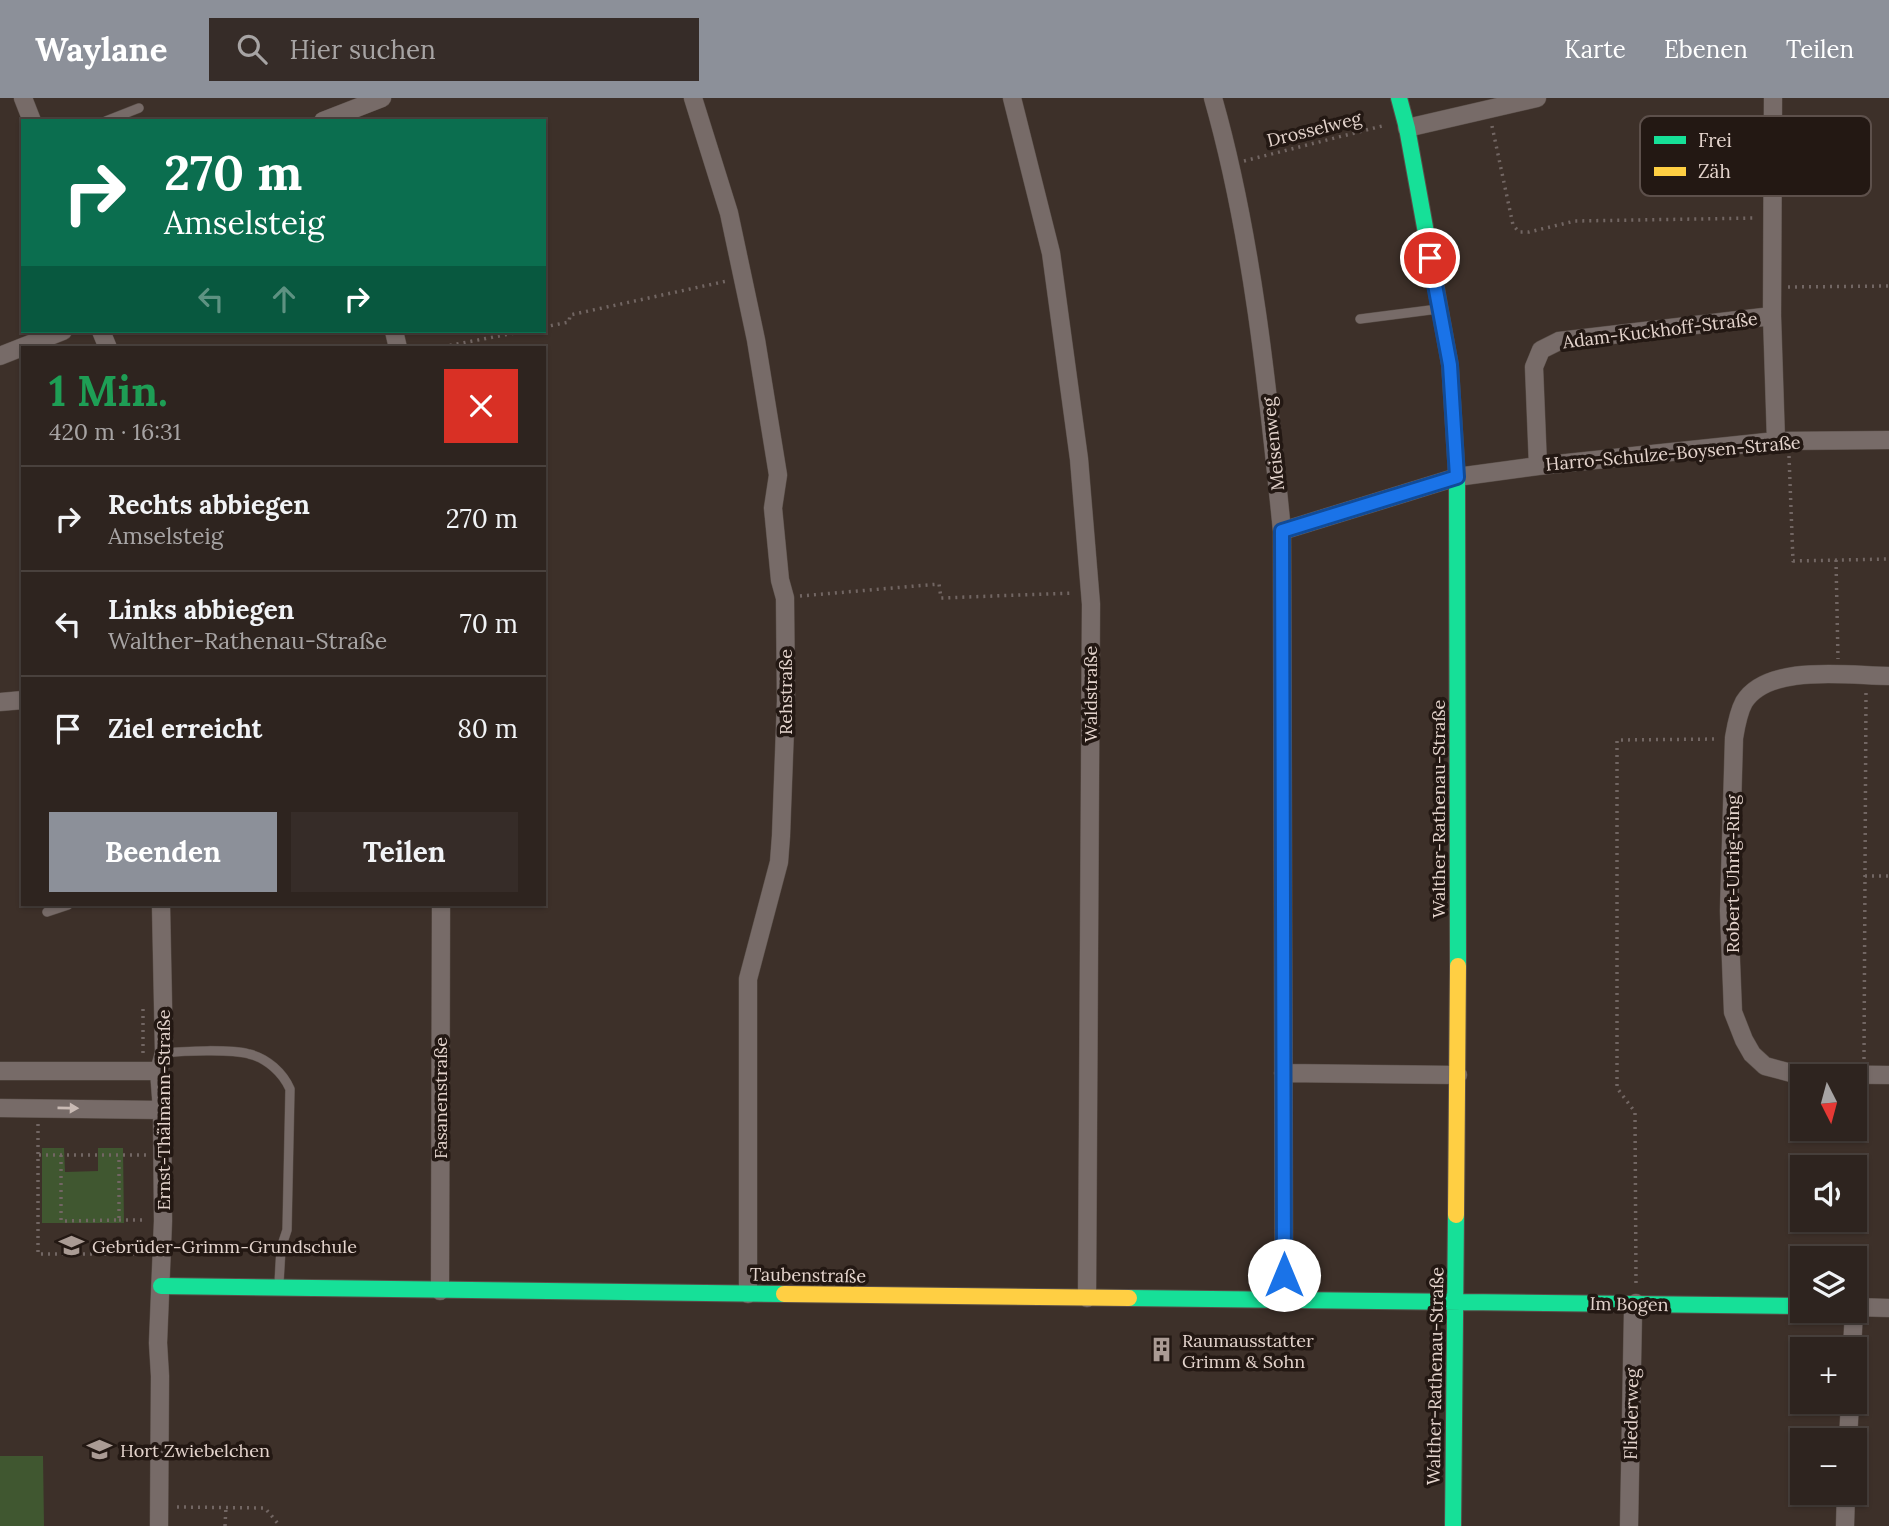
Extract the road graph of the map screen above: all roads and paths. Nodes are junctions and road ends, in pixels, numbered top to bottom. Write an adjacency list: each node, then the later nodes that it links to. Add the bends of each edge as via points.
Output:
1 (23, 98): 12 (street)
2 (382, 98): 14 (street)
3 (693, 98): 19 (street, Rehstraße, via 729,213)
4 (1012, 98): 39 (street, Waldstraße, via 1051,253 1079,459)
5 (1213, 98): 16 (street, Meisenweg)
6 (1399, 98): 15 (street, Walther-Rathenau-Straße)
7 (1537, 98): 10 (street)
8 (1773, 98): 11 (street, Adam-Kuckhoff-Straße)
9 (139, 108): 13 (lane)
10 (1489, 109): 15 (street); 18 (path, via 1513,225 1519,232 1575,220)
11 (1773, 116)
12 (31, 119)
13 (111, 119)
14 (330, 119)
15 (1406, 124): 16 (path, Drosselweg); 22 (street, Walther-Rathenau-Straße)
16 (1230, 165): 36 (street, Meisenweg, via 1271,419)
17 (1773, 196): 18 (street, Adam-Kuckhoff-Straße)
18 (1773, 218): 21 (street, Adam-Kuckhoff-Straße)
19 (743, 277): 25 (path, via 570,314 569,322); 40 (street, Rehstraße, via 778,475 773,508 779,580)
20 (1889, 286): 21 (path)
21 (1772, 288): 23 (street, Adam-Kuckhoff-Straße)
22 (1440, 309): 24 (lane); 35 (street, Walther-Rathenau-Straße, via 1450,365)
23 (1772, 316): 33 (street, Adam-Kuckhoff-Straße); 34 (street, Adam-Kuckhoff-Straße, via 1559,341 1541,350 1534,367)
24 (1360, 319)
25 (546, 327)
26 (58, 333): 28 (street)
27 (515, 333): 29 (path)
28 (24, 346)
29 (446, 346)
30 (21, 347): 31 (street)
31 (0, 355)
32 (1889, 440): 33 (street, Harro-Schulze-Boysen-Straße)
33 (1783, 441): 34 (street, Harro-Schulze-Boysen-Straße); 38 (path, via 1793,561)
34 (1538, 466): 35 (street, Harro-Schulze-Boysen-Straße)
35 (1457, 477): 36 (street, Harro-Schulze-Boysen-Straße); 59 (street, Walther-Rathenau-Straße)
36 (1282, 531): 57 (street, Meisenweg)
37 (1889, 559): 38 (path)
38 (1836, 560): 41 (path)
39 (1090, 592): 40 (path, via 941,598 939,584); 76 (street, Waldstraße)
40 (785, 598): 75 (street, Rehstraße, via 779,862 748,979)
41 (1839, 675): 42 (street, Robert-Uhrig-Ring); 46 (street, Robert-Uhrig-Ring, via 1773,679 1745,700)
42 (1867, 676): 43 (street, Robert-Uhrig-Ring); 47 (path)
43 (1889, 676)
44 (21, 700): 45 (street)
45 (0, 702)
46 (1734, 738): 58 (street, Robert-Uhrig-Ring, via 1729,911 1734,1012 1752,1054 1765,1066); 79 (path, via 1617,740 1617,1088 1635,1112)
47 (1865, 876): 48 (path); 54 (path)
48 (1889, 876)
49 (65, 906): 52 (lane)
50 (160, 906): 53 (street, Ernst-Thälmann-Straße)
51 (440, 906): 74 (street, Fasanenstraße)
52 (47, 912)
53 (164, 1053): 56 (street, Ernst-Thälmann-Straße); 73 (lane, via 248,1054 286,1080 290,1089 287,1230)
54 (1864, 1064)
55 (0, 1071): 56 (street)
56 (159, 1071): 64 (street, Ernst-Thälmann-Straße)
57 (1283, 1073): 59 (street); 77 (street, Meisenweg)
58 (1790, 1073)
59 (1458, 1075): 78 (street, Walther-Rathenau-Straße)
60 (1867, 1075): 61 (street, Robert-Uhrig-Ring)
61 (1889, 1075)
62 (0, 1108): 63 (street)
63 (38, 1108): 64 (street, one-way to 64); 65 (path)
64 (163, 1110): 68 (street, Ernst-Thälmann-Straße)
65 (38, 1155): 66 (path); 71 (path, via 38,1254)
66 (61, 1155): 67 (path); 69 (path, via 61,1221)
67 (119, 1155): 68 (path); 69 (path)
68 (163, 1155): 71 (street, Ernst-Thälmann-Straße)
69 (119, 1220): 70 (path)
70 (130, 1220)
71 (162, 1254): 72 (street, Ernst-Thälmann-Straße)
72 (161, 1286): 73 (street, Taubenstraße); 86 (street, Ernst-Thälmann-Straße)
73 (279, 1288): 74 (street, Taubenstraße)
74 (440, 1291): 75 (street, Taubenstraße)
75 (748, 1294): 76 (street, Taubenstraße)
76 (1087, 1298): 77 (street, Taubenstraße)
77 (1284, 1300): 78 (street, Taubenstraße)
78 (1455, 1303): 79 (street, Im Bogen); 89 (street, Walther-Rathenau-Straße)
79 (1636, 1303): 80 (street, Im Bogen); 90 (street, Fliederweg)
80 (1790, 1307)
81 (1889, 1308): 82 (street)
82 (1867, 1309)
83 (1846, 1505): 91 (street)
84 (226, 1506): 85 (path); 87 (path); 88 (path, via 265,1508)
85 (174, 1507)
86 (159, 1526)
87 (225, 1526)
88 (280, 1526)
89 (1453, 1526)
90 (1629, 1526)
91 (1845, 1526)

